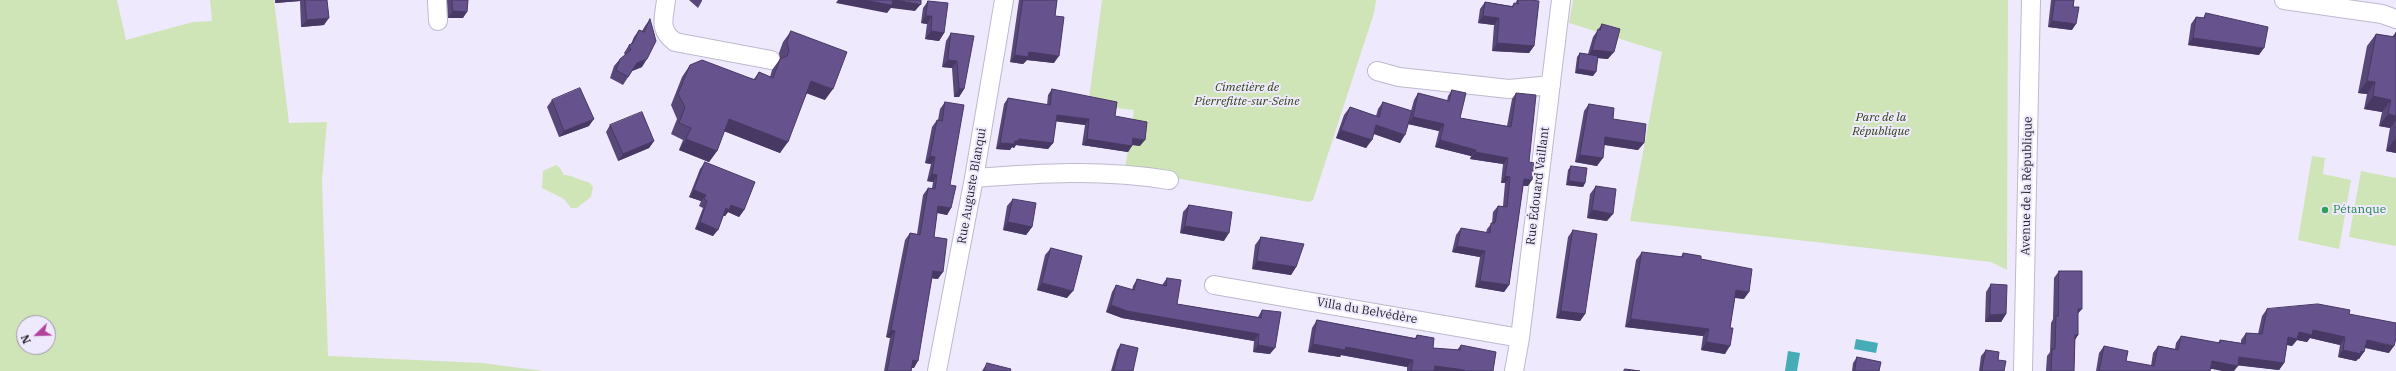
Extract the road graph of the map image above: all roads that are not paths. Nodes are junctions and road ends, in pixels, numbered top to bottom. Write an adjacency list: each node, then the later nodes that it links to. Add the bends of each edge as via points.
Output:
1 (437, 0): 8 (street)
2 (666, 0): 9 (street, via 663,27 665,34 675,42)
3 (1004, 0): 12 (street, Rue Auguste Blanqui)
4 (1561, 0): 11 (street, Rue Édouard Vaillant)
5 (2031, 0): 18 (street, Avenue de la République)
6 (2284, 0): 7 (street)
7 (2388, 11)
8 (438, 21)
9 (771, 60)
10 (1377, 71): 11 (street, via 1399,77 1509,89)
11 (1551, 85): 15 (street, Rue Édouard Vaillant)
12 (974, 178): 13 (street, via 1060,171 1135,174); 16 (street, Rue Auguste Blanqui)
13 (1169, 180)
14 (1214, 285): 15 (street, Villa du Belvédère)
15 (1520, 338): 17 (street, Rue Édouard Vaillant)
16 (937, 371)
17 (1514, 371)
18 (2024, 371)

